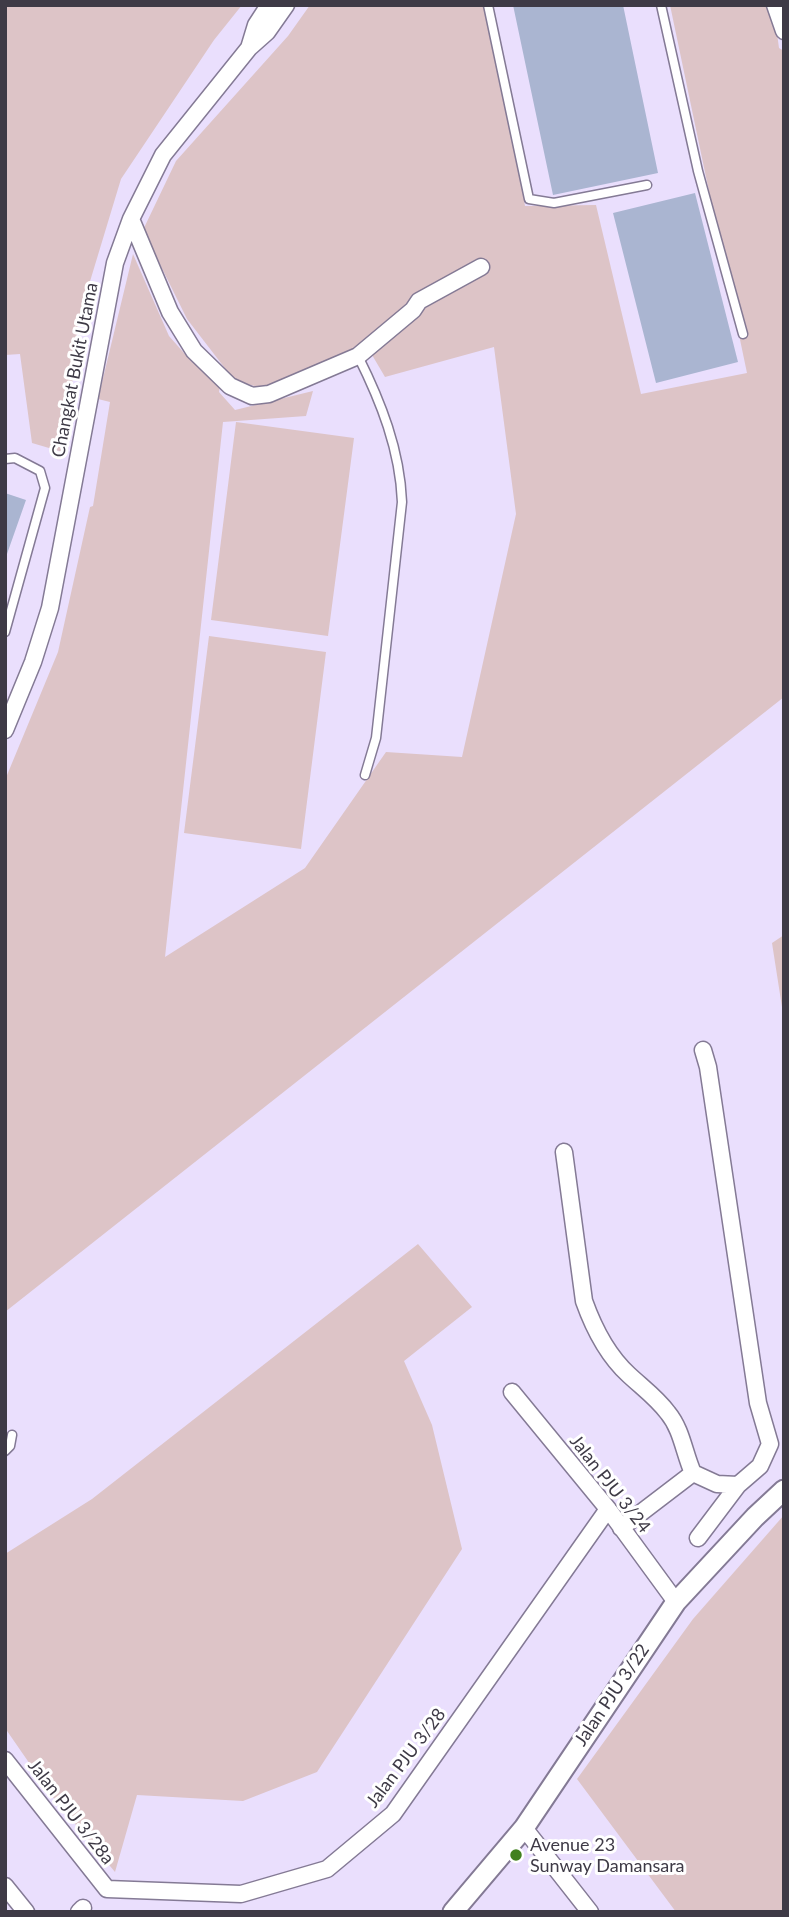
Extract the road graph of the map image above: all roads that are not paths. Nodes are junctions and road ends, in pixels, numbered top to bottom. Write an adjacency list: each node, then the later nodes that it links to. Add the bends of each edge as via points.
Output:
1 (270, 5): 7 (street, Changkat Bukit Utama, via 256,24)
2 (286, 5): 7 (street, Changkat Bukit Utama, via 267,32)
3 (488, 5): 8 (lane, via 529,199 554,203)
4 (661, 5): 11 (lane, via 698,171)
5 (775, 5): 6 (street)
6 (784, 32)
7 (248, 48): 9 (street, Changkat Bukit Utama, via 163,155)
8 (647, 185)
9 (131, 219): 12 (street, via 170,312 194,351 230,386 252,396 270,394); 15 (street, Changkat Bukit Utama, via 112,276 50,608)
10 (481, 267): 12 (street, via 419,301)
11 (743, 334)
12 (358, 356): 16 (lane, via 388,429 401,473 402,502 376,738)
13 (5, 459): 14 (lane, via 15,458 40,471 45,488)
14 (5, 632)
15 (5, 730)
16 (365, 775)
17 (703, 1050): 23 (street, via 758,1403 770,1444 760,1466)
18 (564, 1152): 22 (street, via 584,1301 592,1322 609,1352 670,1415)
19 (512, 1392): 25 (street, Jalan PJU 3/24)
20 (12, 1435): 21 (lane)
21 (5, 1451)
22 (693, 1473): 23 (street, via 717,1484); 26 (street)
23 (738, 1485): 27 (street)
24 (784, 1490): 28 (street, Jalan PJU 3/22)
25 (608, 1509): 26 (street, Jalan PJU 3/24); 32 (street, Jalan PJU 3/28, via 393,1814 327,1869 241,1895)
26 (621, 1528): 28 (street, Jalan PJU 3/24)
27 (698, 1538)
28 (676, 1602): 30 (street, Jalan PJU 3/22)
29 (5, 1760): 32 (street, Jalan PJU 3/28a)
30 (524, 1828): 34 (street, Jalan PJU 3/22); 35 (street)
31 (5, 1886): 33 (street)
32 (107, 1889)
33 (26, 1912)
34 (453, 1912)
35 (590, 1912)

